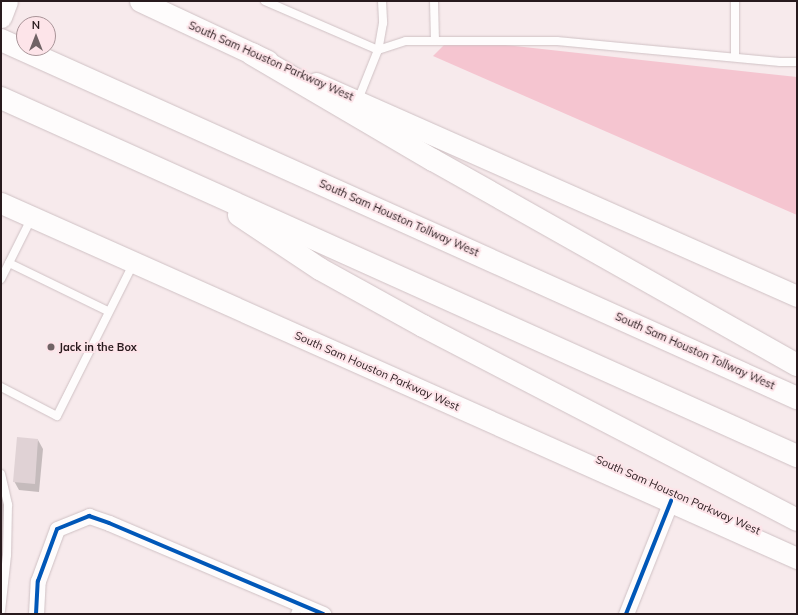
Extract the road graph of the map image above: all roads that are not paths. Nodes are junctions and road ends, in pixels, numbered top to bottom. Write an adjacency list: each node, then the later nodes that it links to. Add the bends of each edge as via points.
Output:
1 (7, 1): 7 (main road)
2 (140, 1): 11 (main road, South Sam Houston Parkway West)
3 (265, 1): 10 (lane)
4 (382, 1): 10 (lane, via 383,23)
5 (434, 1): 9 (lane)
6 (735, 1): 12 (lane)
7 (1, 17)
8 (1, 40): 26 (highway, South Sam Houston Tollway West)
9 (435, 42): 10 (lane, via 406,42); 12 (lane, via 557,41)
10 (378, 50): 15 (lane)
11 (252, 54): 15 (main road, South Sam Houston Parkway West); 24 (highway, via 440,164)
12 (735, 57): 13 (lane)
13 (797, 62)
14 (1, 98): 16 (highway)
15 (358, 101): 22 (main road, South Sam Houston Parkway West)
16 (170, 173): 27 (highway); 30 (highway, via 224,204 326,273)
17 (4, 205): 18 (main road, South Sam Houston Parkway West)
18 (32, 216): 19 (main road, South Sam Houston Parkway West); 20 (lane)
19 (134, 262): 23 (lane); 29 (main road, South Sam Houston Parkway West)
20 (9, 264): 21 (lane); 23 (lane)
21 (1, 279)
22 (797, 296)
23 (108, 311): 25 (lane, via 57,416)
24 (797, 365)
25 (1, 387)
26 (797, 398)
27 (797, 456)
28 (1, 474): 33 (lane, via 8,505 7,555)
29 (671, 501): 31 (main road, South Sam Houston Parkway West); 36 (street)
30 (797, 520)
31 (797, 558)
32 (297, 609): 34 (street, via 89,516 57,529 38,581); 35 (street)
33 (1, 611)
34 (36, 614)
35 (323, 614)
36 (626, 614)

